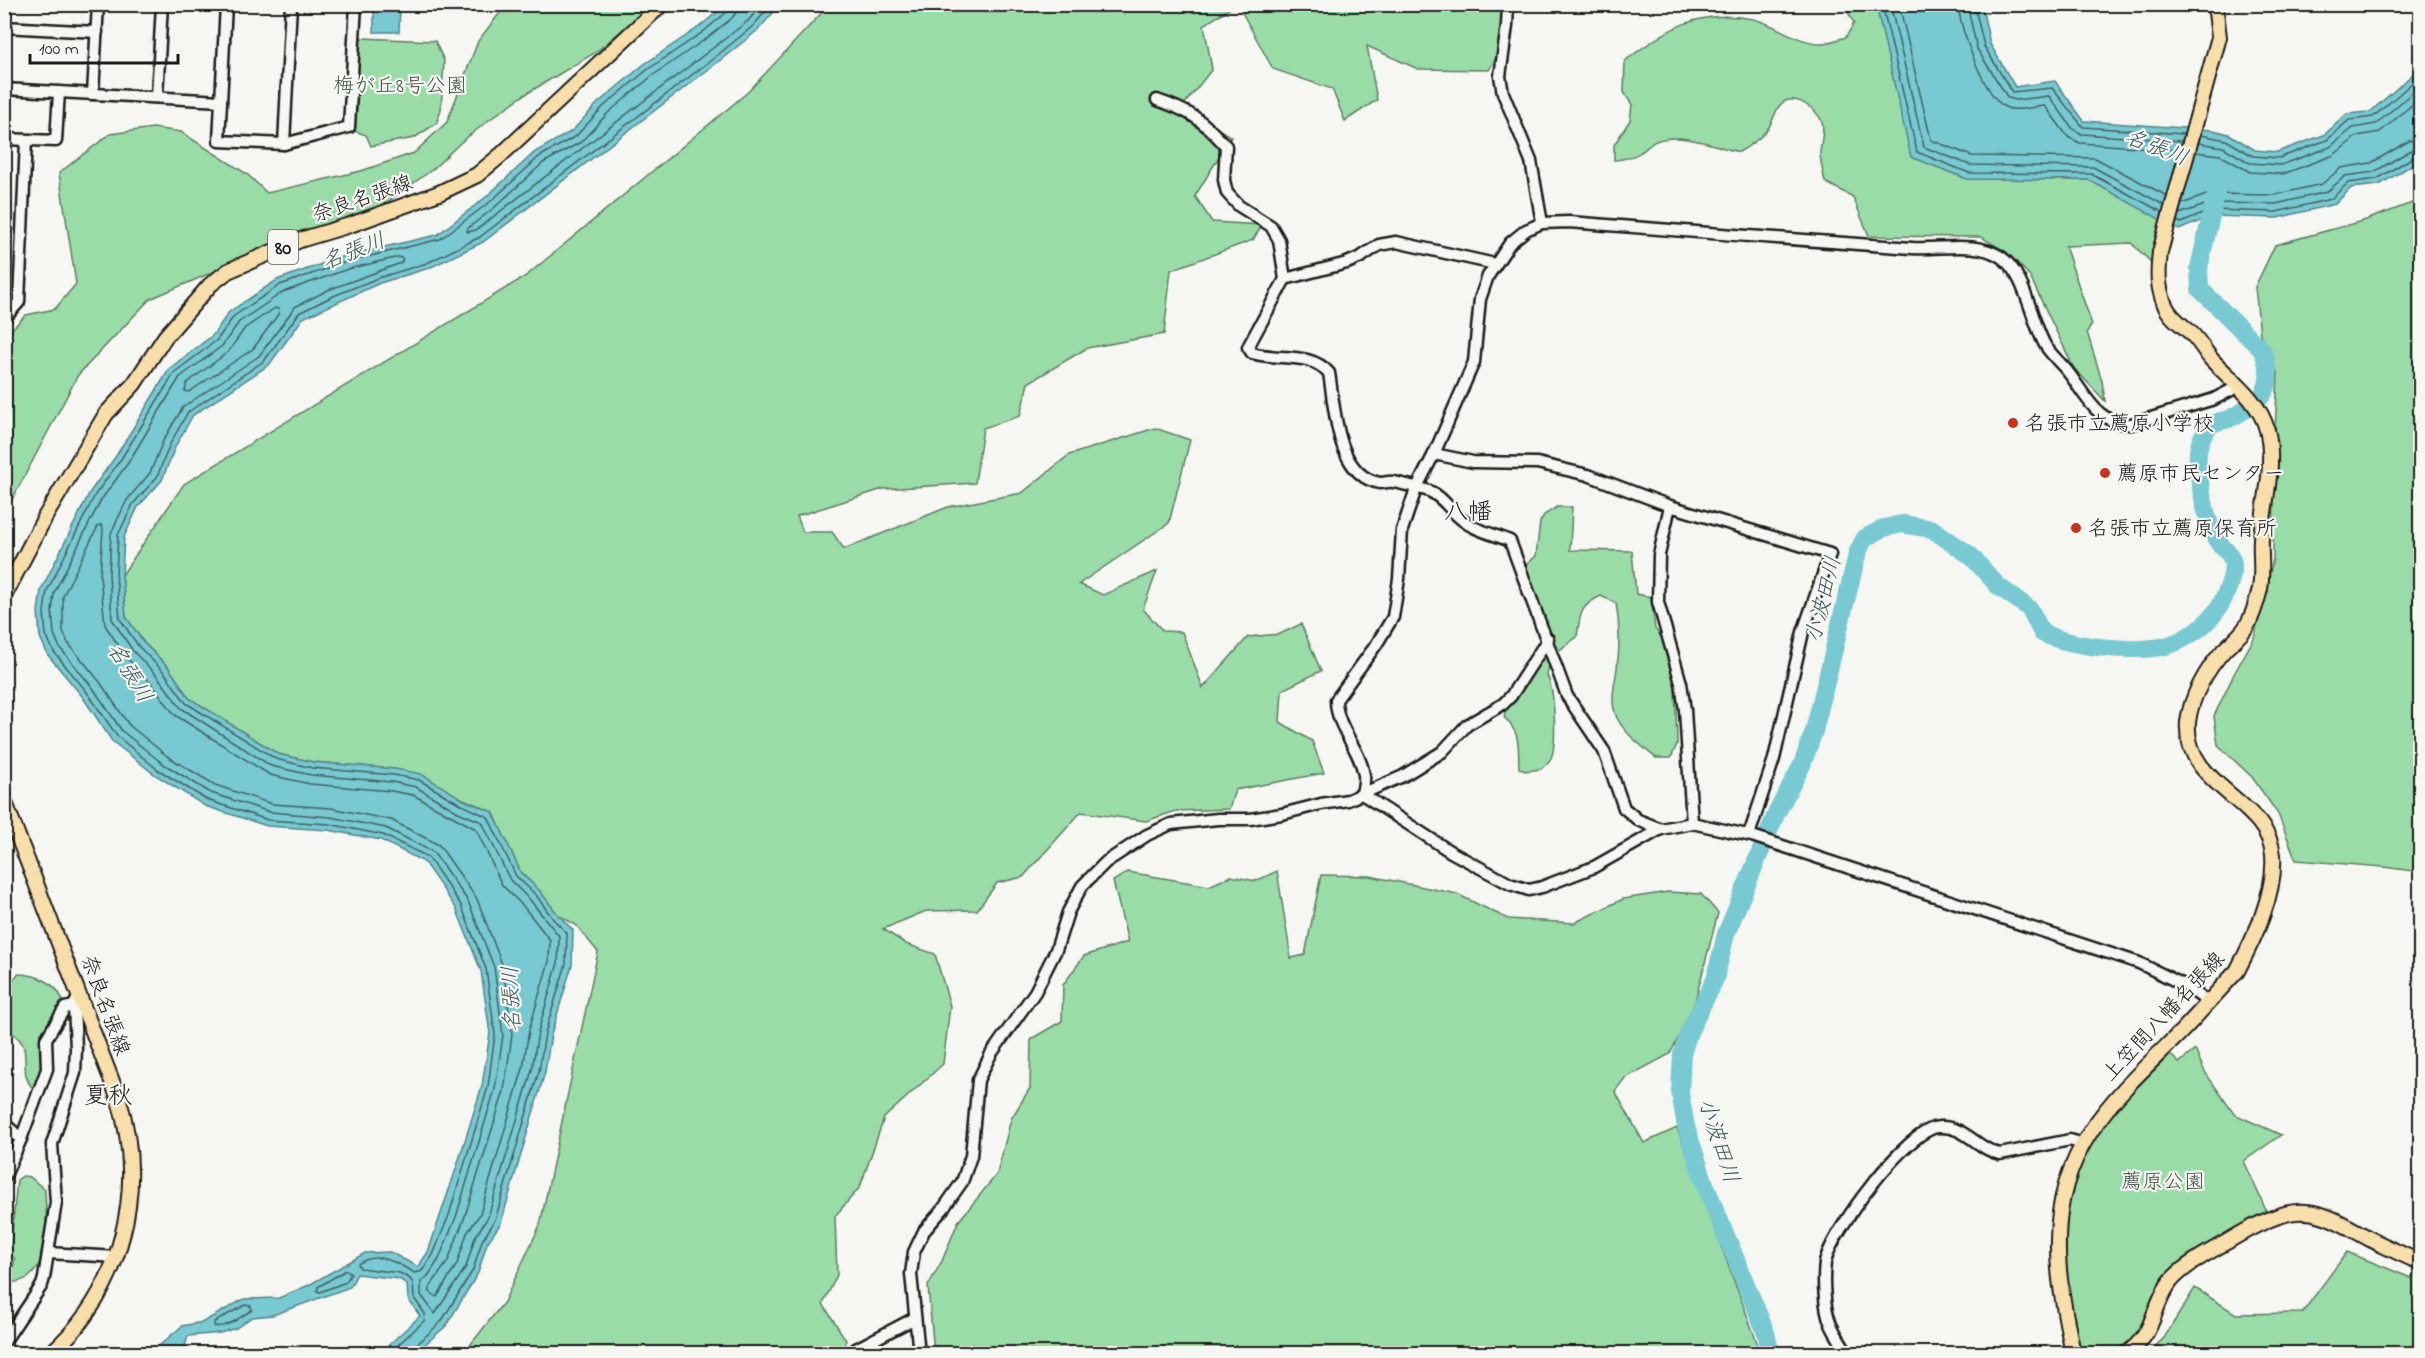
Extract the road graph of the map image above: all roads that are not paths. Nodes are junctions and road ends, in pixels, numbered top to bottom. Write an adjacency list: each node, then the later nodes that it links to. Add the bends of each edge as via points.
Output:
1 (98, 4): 10 (street)
2 (162, 4): 14 (street)
3 (226, 4): 15 (street)
4 (291, 4): 19 (street)
5 (356, 4): 19 (street, via 349,128)
6 (662, 4): 28 (main road, 奈良名張線 / 80, via 477,175 407,205 258,257 228,271 210,285 106,414)
7 (1508, 4): 20 (street, via 1500,76 1503,93 1531,161)
8 (2212, 4): 24 (main road, 上笠間八幡名張線, via 2219,37 2160,252 2157,277 2165,306 2173,318)
9 (4, 27): 10 (street)
10 (97, 32): 13 (street)
11 (4, 89): 12 (street)
12 (59, 92): 13 (street); 18 (street, via 56,141)
13 (93, 94): 14 (street)
14 (157, 97): 15 (street)
15 (221, 100): 19 (street, via 219,141)
16 (1157, 100): 22 (street, via 1185,109 1202,120 1226,146 1227,193 1239,206 1271,226 1279,240)
17 (4, 139): 18 (street)
18 (26, 140): 23 (street, via 19,302)
19 (284, 144)
20 (1542, 223): 21 (street, via 1518,236); 24 (street, via 1915,248 1981,248 2007,261 2045,345 2105,418 2131,424)
21 (1495, 264): 22 (street, via 1396,242 1379,245 1347,263); 25 (street, via 1480,299 1474,362)
22 (1285, 279): 26 (street, via 1248,347 1259,355 1309,359 1322,364 1329,373 1342,448 1350,463 1371,480)
23 (4, 319)
24 (2242, 389): 36 (main road, 上笠間八幡名張線, via 2267,429 2270,457 2260,588 2246,626 2212,666 2196,694 2188,724 2191,747 2201,766 2255,820 2270,842 2272,880 2252,942 2237,971)
25 (1434, 454): 26 (street); 27 (street, via 1473,462 1537,463 1588,475)
26 (1416, 489): 29 (street, via 1443,499 1460,518 1475,527 1510,541); 30 (street, via 1402,530 1400,579 1393,617 1336,700 1336,711 1364,776)
27 (1670, 506): 33 (street, via 1659,555 1658,602 1681,683); 35 (street, via 1830,555 1803,632 1774,759)
28 (4, 596)
29 (1548, 639): 30 (street, via 1503,704 1467,725 1442,752); 34 (street, via 1567,696 1604,751 1624,808 1638,820)
30 (1362, 794): 34 (street, via 1451,852 1529,890 1593,867); 45 (street, via 1282,814 1172,824 1106,862 1082,886 1035,992 991,1054 978,1080 971,1156 962,1182 924,1231 914,1252 911,1274)
31 (4, 800): 32 (main road, 奈良名張線)
32 (9, 824): 37 (main road, 奈良名張線)
33 (1692, 824): 34 (street); 35 (street)
34 (1661, 829)
35 (1750, 836): 36 (street, via 2139,963 2186,986)
36 (2208, 1002): 40 (main road, 上笠間八幡名張線, via 2110,1104)
37 (78, 1003): 39 (street, via 65,1008 46,1039 47,1070); 42 (street, via 74,1080 52,1144 56,1202); 43 (main road, 奈良名張線, via 118,1097 129,1139 130,1197)
38 (4, 1123): 39 (street)
39 (21, 1139): 41 (street)
40 (2082, 1144): 50 (street, via 2070,1140 2000,1154 1964,1132 1937,1127 1903,1148 1838,1231 1826,1257 1829,1320); 51 (main road, 上笠間八幡名張線, via 2065,1190 2058,1239)
41 (4, 1178)
42 (48, 1253): 43 (street); 46 (street, via 42,1285)
43 (117, 1257): 47 (main road, 奈良名張線, via 87,1311)
44 (2421, 1262): 52 (main road, via 2333,1218 2286,1214 2224,1243 2173,1278 2147,1334)
45 (915, 1318): 48 (street); 49 (street)
46 (4, 1342)
47 (50, 1353)
48 (851, 1353)
49 (919, 1353)
50 (1848, 1353)
51 (2073, 1353)
52 (2126, 1353)

